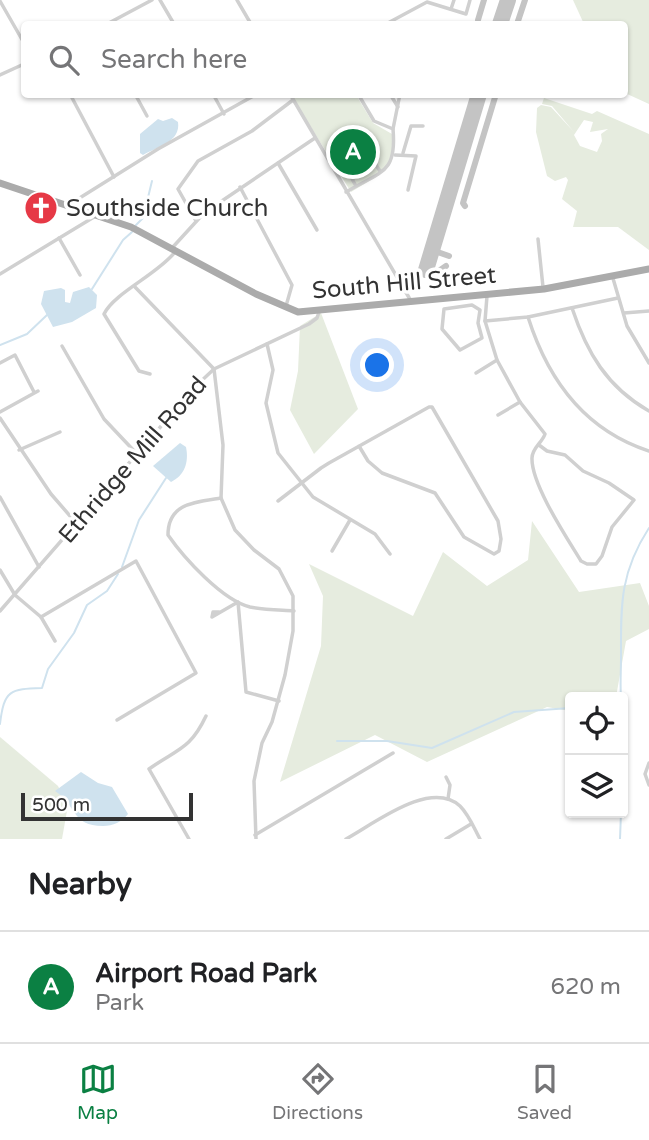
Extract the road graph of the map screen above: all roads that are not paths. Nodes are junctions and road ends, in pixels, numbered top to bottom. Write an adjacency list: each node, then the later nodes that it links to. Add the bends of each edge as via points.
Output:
1 (152, 0): 9 (street)
2 (160, 0): 10 (street)
3 (237, 0): 11 (street)
4 (454, 0): 8 (street)
5 (470, 0): 8 (street, via 466,14)
6 (0, 1): 13 (street)
7 (428, 1): 8 (street); 12 (street)
8 (451, 9)
9 (113, 21)
10 (172, 21)
11 (249, 21)
12 (391, 21)
13 (21, 38)
14 (21, 65): 15 (street)
15 (0, 75)
16 (72, 98): 34 (street)
17 (137, 98): 26 (street)
18 (215, 98): 25 (street)
19 (250, 98): 25 (street)
20 (360, 98): 28 (street, via 374,121)
21 (392, 98): 24 (street)
22 (399, 98): 24 (street)
23 (293, 100): 29 (street); 42 (street, via 267,122 190,168 178,189)
24 (398, 107): 28 (street)
25 (224, 114): 34 (street)
26 (146, 116)
27 (423, 126): 30 (street, via 411,126)
28 (393, 129): 31 (street)
29 (315, 138): 32 (street); 39 (street)
30 (403, 153): 31 (street); 38 (street, via 416,156)
31 (395, 155): 33 (street)
32 (278, 163): 37 (street); 43 (street)
33 (380, 171): 36 (street); 36 (street, via 376,165 352,179)
34 (114, 177): 40 (street)
35 (0, 183): 40 (main road, South Hill Street)
36 (356, 186): 39 (street)
37 (240, 187): 42 (street); 57 (street, via 292,285)
38 (408, 190)
39 (346, 192): 55 (street)
40 (70, 204): 41 (main road, South Hill Street)
41 (98, 214): 44 (street); 46 (main road, South Hill Street)
42 (196, 221): 46 (street)
43 (317, 230)
44 (59, 238): 48 (street); 49 (street)
45 (538, 239): 52 (street)
46 (174, 249): 51 (street); 57 (main road, South Hill Street)
47 (649, 269): 50 (main road, South Hill Street)
48 (0, 274)
49 (80, 275)
50 (611, 275): 52 (main road, South Hill Street); 54 (street)
51 (135, 287): 69 (street); 70 (street, via 104,313 139,371)
52 (544, 289): 53 (main road, South Hill Street)
53 (487, 296): 56 (main road, South Hill Street); 63 (street)
54 (618, 298): 58 (street); 61 (street)
55 (412, 302): 56 (main road, South Hill Street); 60 (main road, South Hill Street)
56 (449, 303): 56 (street, via 442,329 453,345 464,350 482,338 480,310)
57 (285, 308): 60 (main road, South Hill Street)
58 (572, 308): 62 (street); 73 (street, via 587,350 604,374)
59 (649, 311): 61 (street)
60 (318, 312): 64 (street, Ethridge Mill Road, via 309,324)
61 (624, 313): 68 (street, via 634,341)
62 (528, 317): 63 (street); 81 (street, via 545,365 592,421)
63 (485, 321): 66 (street)
64 (267, 344): 69 (street, Ethridge Mill Road); 83 (street, via 273,370 266,403 272,434 278,453)
65 (62, 345): 82 (street, via 104,419)
66 (497, 360): 71 (street); 72 (street)
67 (0, 363): 74 (street, via 15,355 36,392)
68 (649, 363)
69 (214, 369): 82 (street, Ethridge Mill Road); 85 (street, via 223,445)
70 (150, 373)
71 (476, 373)
72 (520, 402): 75 (street); 78 (street, via 543,431)
73 (649, 411)
74 (0, 412)
75 (498, 415)
76 (0, 418): 80 (street)
77 (60, 432): 80 (street)
78 (539, 445): 78 (street, via 567,457 634,500 612,527 596,564 583,562 536,472 532,455)
79 (359, 446): 79 (street, via 429,407 435,409 498,521 499,551 494,554 467,540 435,494 382,473); 83 (street)
80 (19, 450): 88 (street)
81 (649, 451)
82 (137, 454): 88 (street, Ethridge Mill Road)
83 (301, 483): 86 (street); 87 (street, via 319,502)
84 (0, 497): 91 (street)
85 (221, 498): 94 (street, via 173,511 168,535 197,569); 96 (street, via 235,530 287,579)
86 (278, 501)
87 (350, 520): 89 (street); 90 (street, via 379,538)
88 (77, 524): 91 (street, Ethridge Mill Road)
89 (332, 551)
90 (390, 554)
91 (39, 567): 93 (street, Ethridge Mill Road)
92 (0, 570): 93 (street)
93 (15, 595): 95 (street, Ethridge Mill Road); 98 (street)
94 (238, 601): 96 (street, via 247,607); 97 (street); 100 (street, via 246,692)
95 (0, 611)
96 (294, 611): 100 (street)
97 (219, 612)
98 (41, 617): 99 (street); 102 (street, via 136,561 196,673)
99 (55, 641)
100 (279, 701): 109 (street, via 257,761)
101 (206, 716): 110 (street, via 188,745 149,769)
102 (117, 720)
103 (393, 753): 109 (street)
104 (649, 763): 106 (street)
105 (446, 777): 107 (street)
106 (649, 785)
107 (448, 799): 108 (street); 111 (street, via 420,799)
108 (472, 824): 112 (street); 113 (street)
109 (256, 837)
110 (189, 839)
111 (346, 839)
112 (446, 839)
113 (480, 839)

